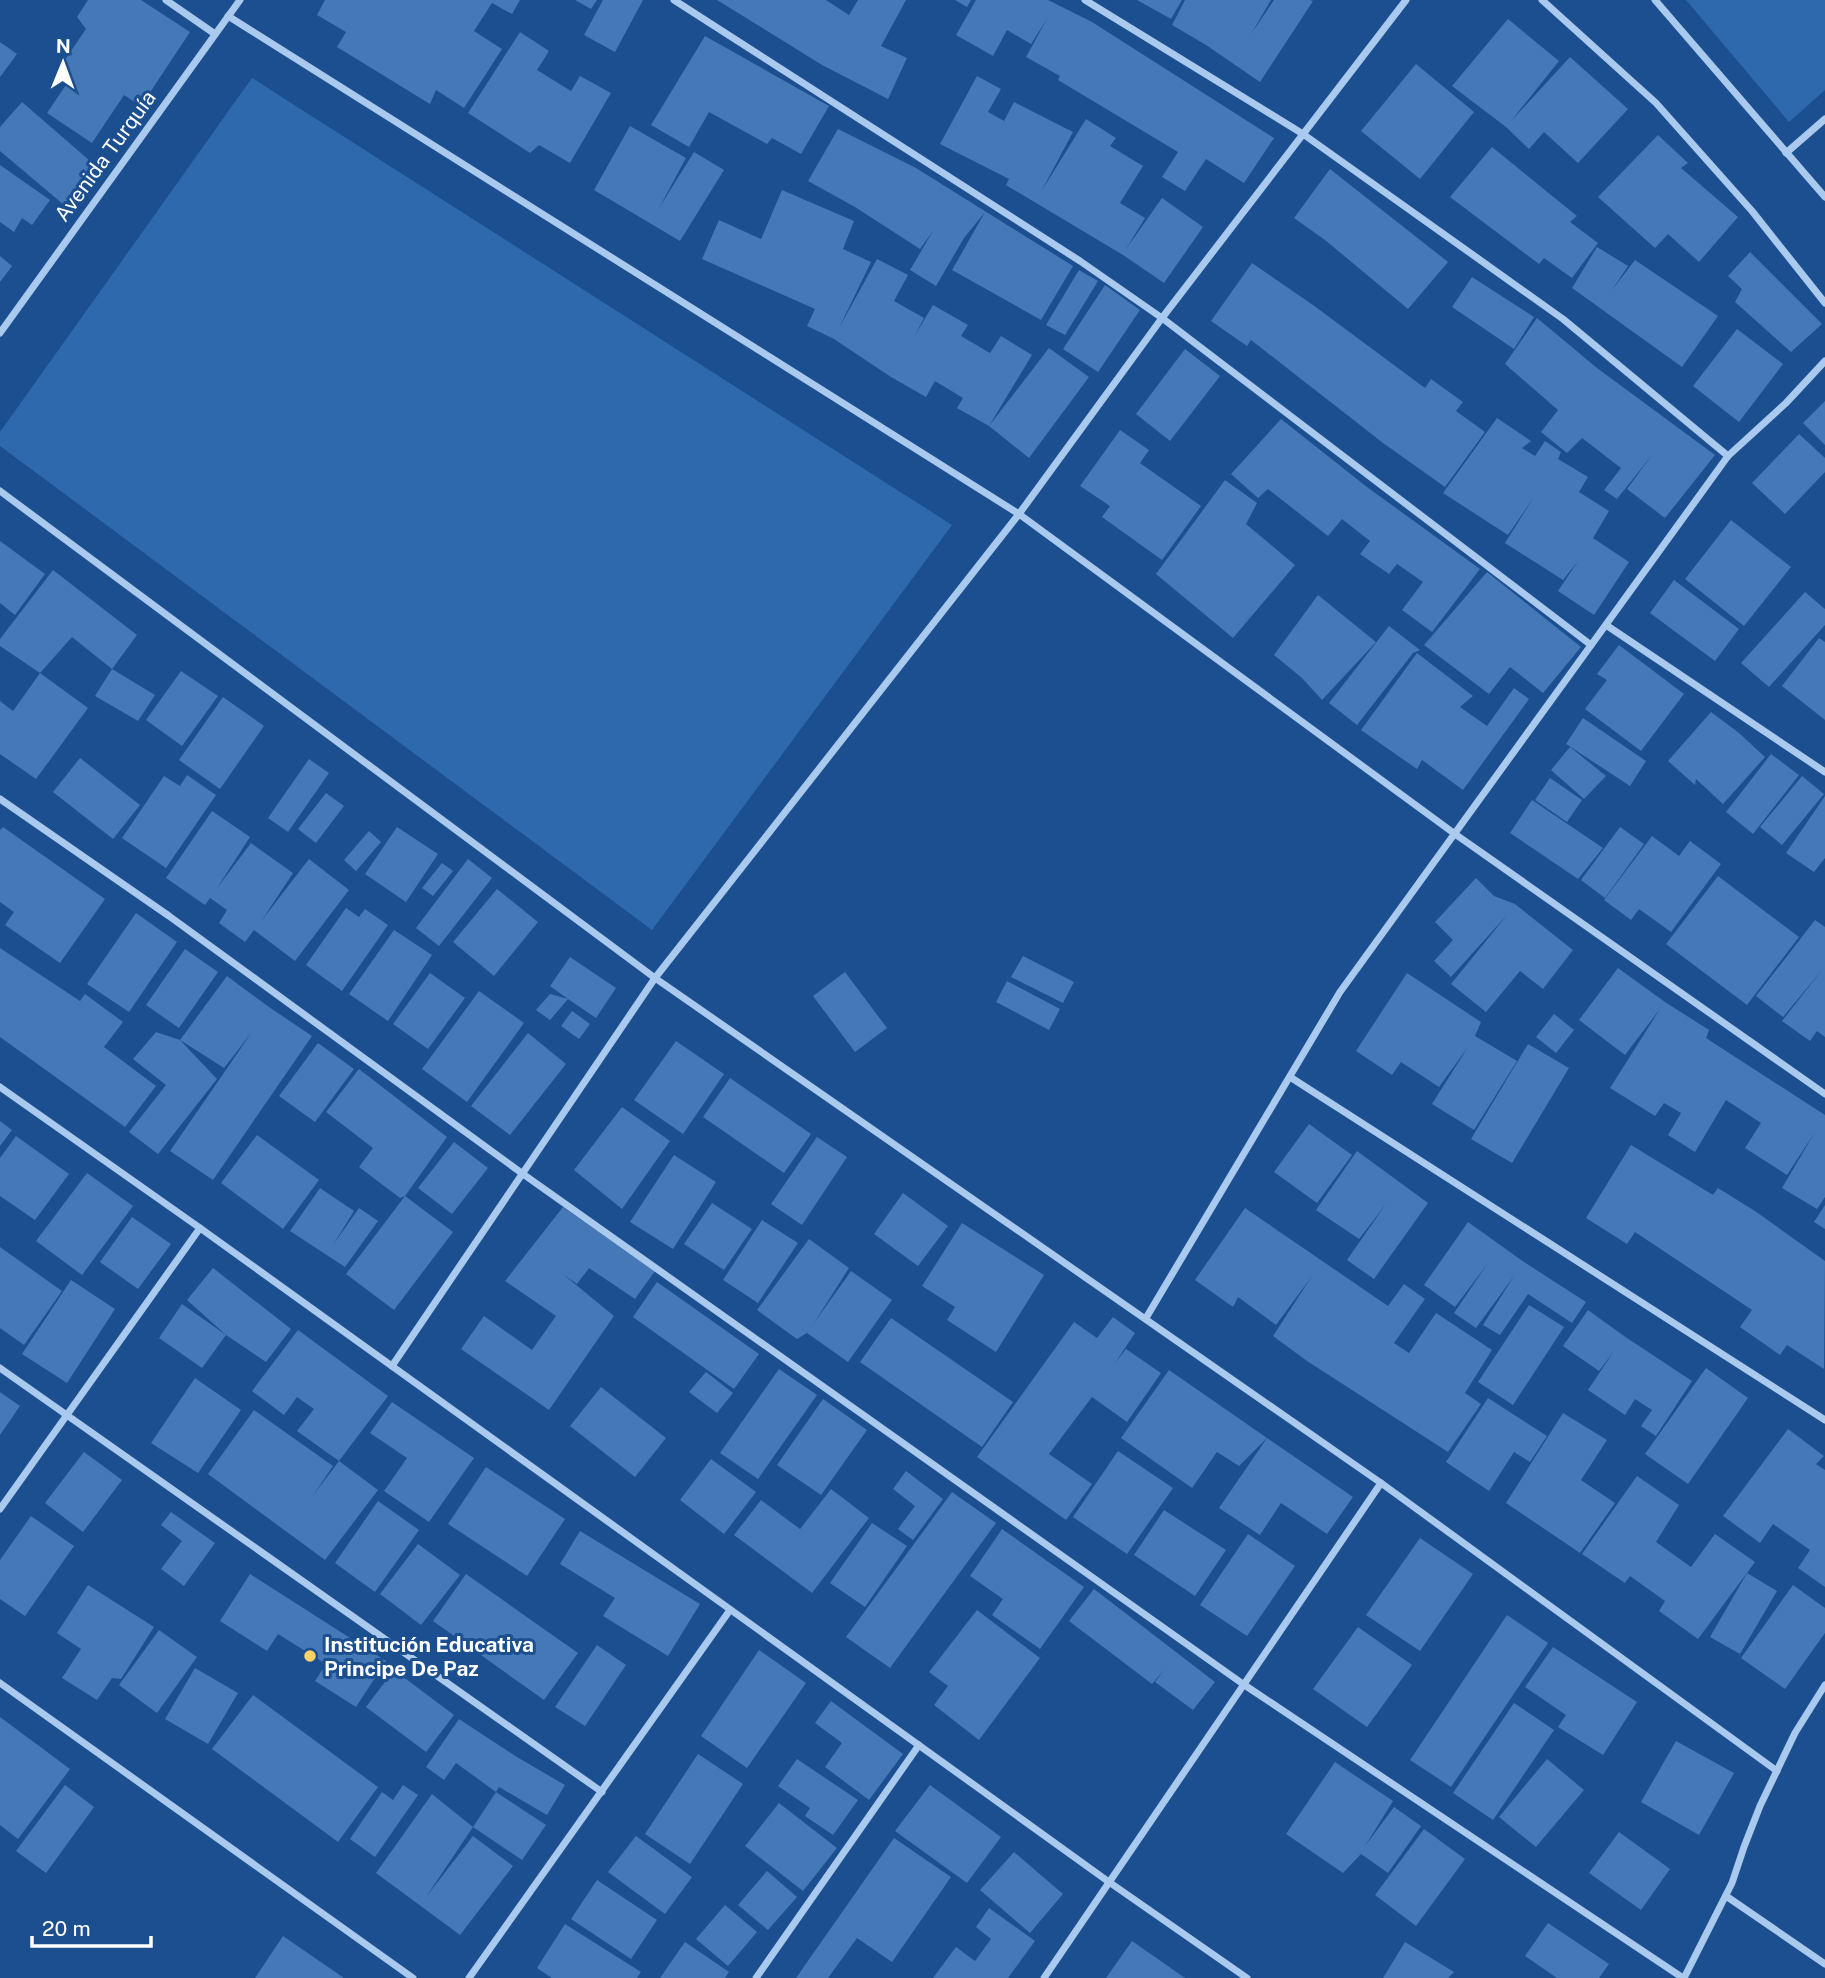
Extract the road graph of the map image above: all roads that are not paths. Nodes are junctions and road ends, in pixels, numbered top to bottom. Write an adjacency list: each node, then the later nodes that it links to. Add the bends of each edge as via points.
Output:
1 (166, 0): 9 (street)
2 (240, 0): 8 (street, Avenida Turquía)
3 (674, 0): 15 (street)
4 (1085, 0): 11 (street)
5 (1406, 0): 11 (street)
6 (1542, 0): 14 (street, via 1656,103 1752,211)
7 (1655, 0): 12 (street)
8 (228, 16): 9 (street, Avenida Turquía); 20 (street)
9 (215, 34): 16 (street, Avenida Turquía)
10 (1825, 119): 12 (street)
11 (1303, 134): 15 (street); 18 (street, via 1563,319)
12 (1786, 153): 13 (street)
13 (1825, 197)
14 (1825, 303)
15 (1162, 318): 20 (street); 22 (street)
16 (0, 333)
17 (1825, 361): 18 (street)
18 (1728, 456): 21 (street)
19 (0, 491): 26 (street)
20 (1019, 514): 25 (street); 26 (street)
21 (1606, 625): 22 (street); 23 (street)
22 (1591, 645): 25 (street)
23 (1825, 772)
24 (0, 799): 30 (street)
25 (1455, 834): 27 (street, via 1340,992); 29 (street)
26 (655, 978): 30 (street); 32 (street)
27 (1290, 1077): 32 (street); 36 (street)
28 (0, 1087): 31 (street)
29 (1825, 1094)
30 (523, 1174): 33 (street); 41 (street)
31 (200, 1228): 33 (street); 35 (street)
32 (1146, 1318): 37 (street)
33 (392, 1366): 39 (street)
34 (0, 1368): 35 (street)
35 (66, 1414): 38 (street); 45 (street)
36 (1825, 1420)
37 (1381, 1483): 41 (street); 44 (street)
38 (0, 1509)
39 (730, 1609): 43 (street); 45 (street)
40 (0, 1683): 49 (street)
41 (1243, 1684): 46 (street); 54 (street)
42 (1825, 1685): 44 (street)
43 (919, 1745): 46 (street); 51 (street)
44 (1777, 1771): 47 (street)
45 (602, 1792): 50 (street)
46 (1109, 1882): 52 (street); 53 (street)
47 (1726, 1896): 48 (street); 54 (street)
48 (1825, 1964)
49 (413, 1978)
50 (469, 1978)
51 (756, 1978)
52 (1044, 1978)
53 (1247, 1978)
54 (1683, 1978)

